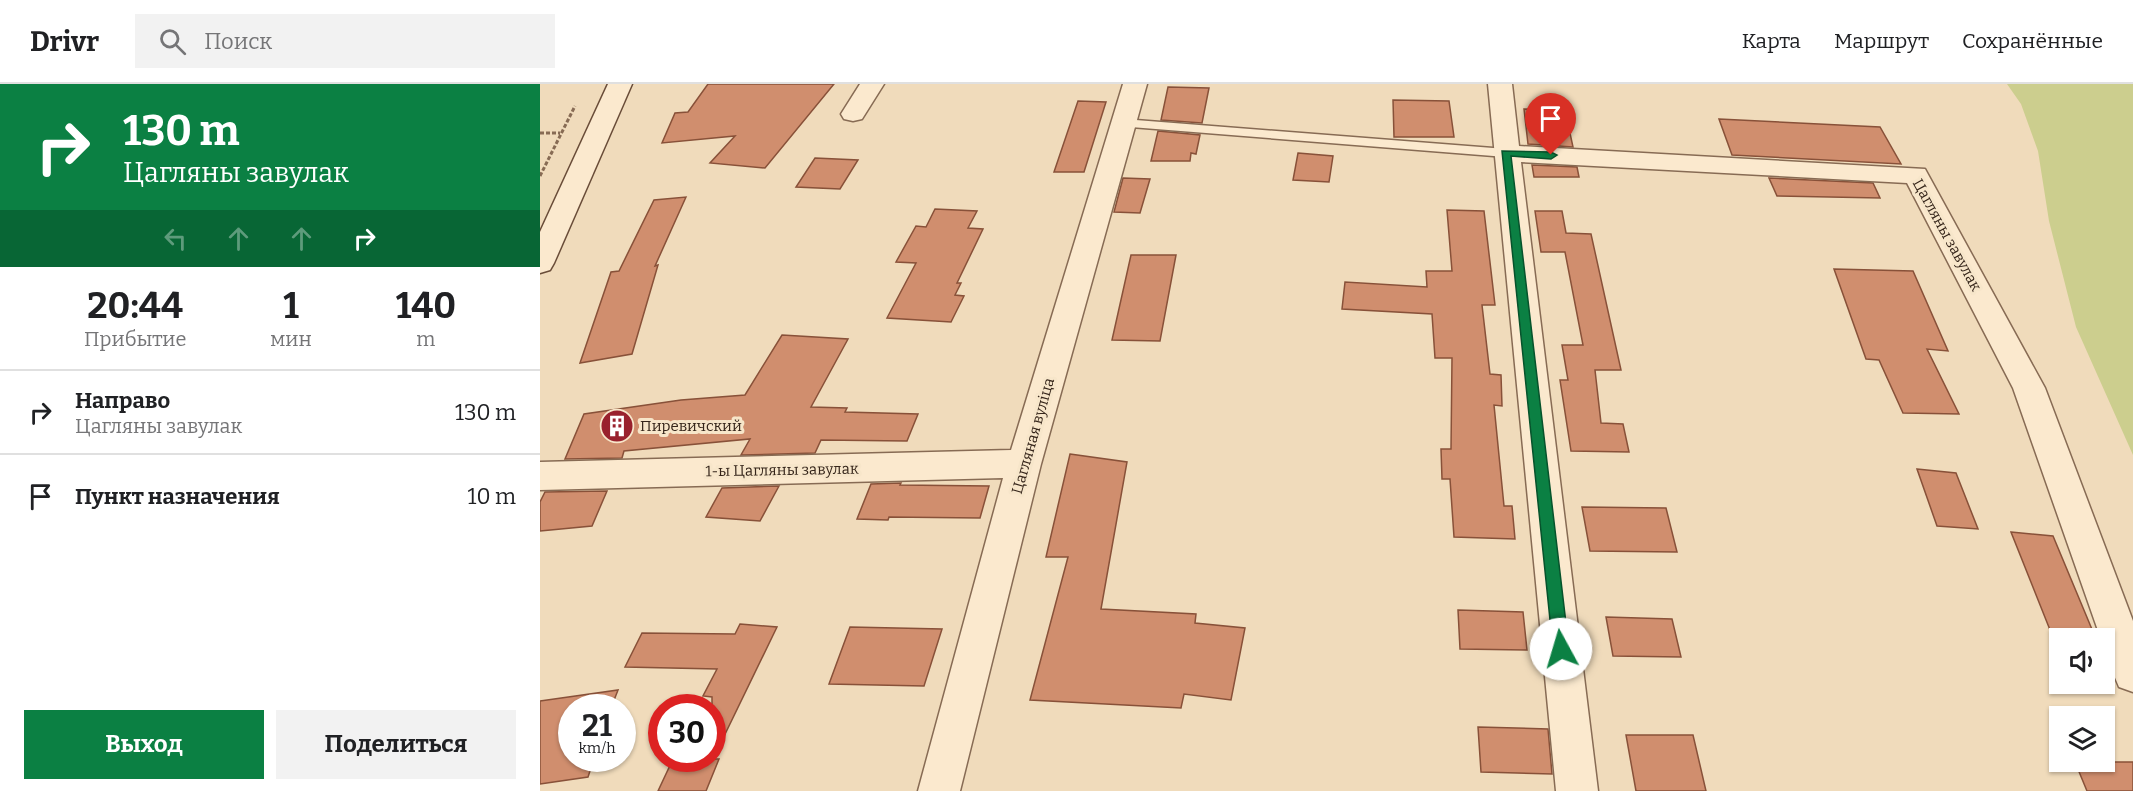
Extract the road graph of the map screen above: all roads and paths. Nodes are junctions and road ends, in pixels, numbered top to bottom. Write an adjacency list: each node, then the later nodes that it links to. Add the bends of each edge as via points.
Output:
1 (620, 84): 12 (street)
2 (872, 84): 6 (street)
3 (1135, 84): 7 (street, Цагляная вуліца)
4 (1500, 84): 10 (street)
5 (576, 104): 9 (path)
6 (853, 114)
7 (1124, 123): 10 (lane); 13 (street, Цагляная вуліца)
8 (540, 133): 9 (path)
9 (560, 133): 11 (path)
10 (1506, 153): 15 (street, Цагляны завулак, via 1916,175 2029,388); 17 (street)
11 (540, 176)
12 (540, 263)
13 (1024, 464): 14 (street, 1-ы Цагляны завулак); 16 (street, Цагляная вуліца)
14 (540, 476)
15 (2133, 673)
16 (939, 791)
17 (1577, 791)

